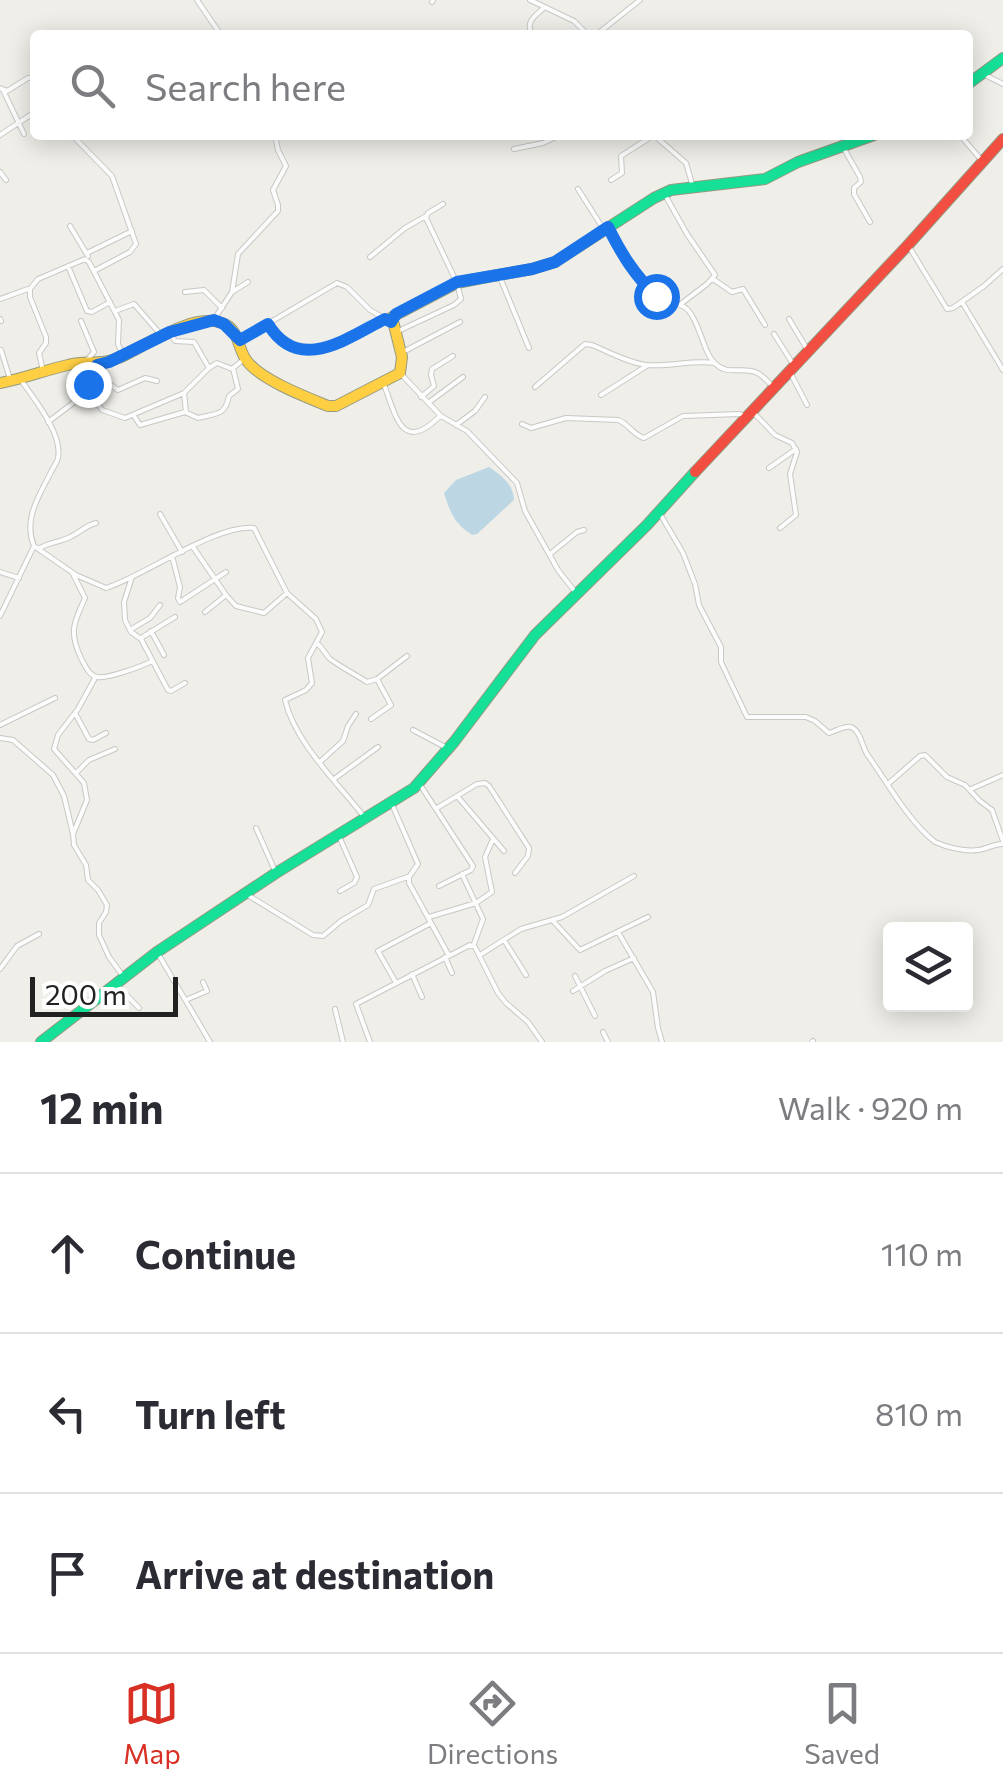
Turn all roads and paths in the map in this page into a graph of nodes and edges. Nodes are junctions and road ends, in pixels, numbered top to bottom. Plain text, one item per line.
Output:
1 (197, 0) edge
2 (530, 0) edge
3 (640, 0) edge
4 (545, 7) junction
5 (218, 30) edge
6 (529, 30) edge
7 (584, 30) edge
8 (602, 30) edge
9 (1003, 58) edge
10 (983, 74) junction
11 (30, 78) edge
12 (973, 81) edge
13 (1003, 84) edge
14 (1, 89) edge
15 (30, 115) edge
16 (18, 122) junction
17 (0, 134) edge
18 (24, 134) dead end
19 (77, 140) edge
20 (276, 140) edge
21 (550, 140) edge
22 (646, 140) edge
23 (660, 140) edge
24 (862, 140) edge
25 (964, 140) edge
26 (1002, 143) edge
27 (844, 148) junction
28 (514, 149) dead end
29 (982, 162) junction
30 (0, 172) edge
31 (6, 180) dead end
32 (611, 180) dead end
33 (693, 187) junction
34 (578, 189) dead end
35 (664, 193) junction
36 (443, 204) dead end
37 (426, 216) junction
38 (870, 222) dead end
39 (70, 226) dead end
40 (606, 228) junction
41 (132, 230) junction
42 (908, 245) junction
43 (88, 257) junction
44 (370, 257) dead end
45 (68, 266) junction
46 (1003, 269) edge
47 (94, 271) junction
48 (498, 275) junction
49 (713, 278) junction
50 (248, 282) dead end
51 (457, 282) junction
52 (30, 289) junction
53 (185, 292) dead end
54 (232, 292) junction
55 (0, 299) edge
56 (110, 302) junction
57 (962, 302) junction
58 (680, 304) junction
59 (222, 308) junction
60 (948, 309) junction
61 (114, 311) junction
62 (968, 311) junction
63 (789, 319) dead end
64 (214, 320) junction
65 (81, 321) dead end
66 (460, 322) dead end
67 (268, 324) junction
68 (390, 324) junction
69 (765, 325) dead end
70 (166, 334) junction
71 (774, 334) dead end
72 (240, 340) junction
73 (529, 348) dead end
74 (1, 350) edge
75 (808, 350) junction
76 (402, 352) junction
77 (123, 356) junction
78 (452, 356) dead end
79 (244, 359) junction
80 (714, 363) junction
81 (94, 364) junction
82 (648, 365) junction
83 (209, 368) junction
84 (234, 368) junction
85 (791, 368) junction
86 (1003, 370) edge
87 (43, 372) junction
88 (400, 373) junction
89 (463, 377) dead end
90 (158, 381) dead end
91 (11, 382) edge
92 (106, 382) junction
93 (383, 382) junction
94 (88, 387) junction
95 (536, 387) dead end
96 (773, 387) junction
97 (184, 393) junction
98 (601, 395) dead end
99 (421, 397) junction
100 (485, 397) dead end
101 (428, 403) junction
102 (807, 405) dead end
103 (186, 412) junction
104 (749, 414) junction
105 (134, 416) junction
106 (440, 416) junction
107 (48, 422) junction
108 (522, 424) dead end
109 (456, 426) junction
110 (796, 449) junction
111 (770, 468) dead end
112 (658, 512) junction
113 (160, 514) dead end
114 (96, 523) dead end
115 (780, 528) dead end
116 (584, 530) dead end
117 (193, 547) junction
118 (36, 548) junction
119 (182, 552) junction
120 (550, 554) junction
121 (172, 556) junction
122 (70, 570) junction
123 (0, 572) edge
124 (226, 572) dead end
125 (132, 577) junction
126 (18, 578) junction
127 (215, 579) junction
128 (287, 594) junction
129 (576, 594) junction
130 (226, 595) junction
131 (160, 605) dead end
132 (205, 612) dead end
133 (0, 616) edge
134 (176, 617) dead end
135 (130, 630) junction
136 (151, 631) junction
137 (141, 639) junction
138 (318, 644) junction
139 (164, 655) dead end
140 (407, 656) dead end
141 (152, 662) junction
142 (96, 678) junction
143 (376, 680) junction
144 (186, 684) dead end
145 (54, 698) dead end
146 (75, 713) junction
147 (356, 714) dead end
148 (371, 719) dead end
149 (0, 724) edge
150 (413, 730) dead end
151 (106, 733) dead end
152 (0, 738) edge
153 (378, 747) dead end
154 (449, 748) junction
155 (115, 750) dead end
156 (320, 762) junction
157 (76, 773) junction
158 (1003, 774) edge
159 (334, 779) junction
160 (488, 779) dead end
161 (419, 782) junction
162 (481, 783) junction
163 (888, 784) junction
164 (970, 790) junction
165 (456, 796) junction
166 (391, 802) junction
167 (437, 808) junction
168 (365, 818) junction
169 (256, 828) dead end
170 (73, 834) junction
171 (338, 834) junction
172 (493, 839) junction
173 (1003, 842) edge
174 (504, 851) dead end
175 (276, 872) junction
176 (515, 872) dead end
177 (462, 874) junction
178 (410, 876) junction
179 (634, 876) dead end
180 (439, 886) dead end
181 (340, 891) dead end
182 (245, 893) junction
183 (476, 903) junction
184 (648, 917) dead end
185 (429, 920) junction
186 (553, 921) junction
187 (618, 932) junction
188 (39, 934) dead end
189 (504, 940) junction
190 (473, 945) junction
191 (157, 952) junction
192 (447, 956) junction
193 (479, 956) junction
194 (634, 958) junction
195 (0, 969) edge
196 (452, 973) dead end
197 (412, 974) junction
198 (526, 976) dead end
199 (575, 976) dead end
200 (120, 980) junction
201 (203, 982) dead end
202 (396, 982) junction
203 (580, 987) junction
204 (573, 991) dead end
205 (422, 997) dead end
206 (186, 1000) junction
207 (139, 1008) dead end
208 (335, 1009) dead end
209 (595, 1016) dead end
210 (603, 1032) dead end
211 (41, 1042) edge
212 (210, 1042) edge
213 (343, 1042) edge
214 (370, 1042) edge
215 (542, 1042) edge
216 (608, 1042) edge
217 (662, 1042) edge

1 - 5 street
2 - 4 street
3 - 8 street
4 - 6 street
4 - 7 street
9 - 10 street
10 - 12 street
10 - 13 street
11 - 14 street
14 - 16 street
15 - 16 street
16 - 17 street
16 - 18 street
19 - 41 street
20 - 54 street
21 - 28 street
22 - 32 street
23 - 33 street
24 - 27 street
25 - 29 street
26 - 29 street
27 - 33 street
27 - 38 street
29 - 42 street
30 - 31 street
33 - 35 street
34 - 40 street
35 - 40 street
35 - 49 street
36 - 37 street
37 - 44 street
37 - 51 street
39 - 43 street
40 - 48 street
40 - 58 street
41 - 43 street
41 - 47 street
42 - 60 street
42 - 75 street
43 - 45 street
43 - 47 street
45 - 52 street
45 - 56 street
46 - 57 street
47 - 56 street
48 - 51 street
48 - 73 street
49 - 58 street
49 - 69 street
50 - 54 street
51 - 68 street
51 - 68 street
52 - 55 street
52 - 87 street
53 - 59 street
54 - 59 street
56 - 61 street
57 - 60 street
57 - 62 street
58 - 80 street
59 - 64 street
60 - 62 street
61 - 70 street
61 - 77 street
62 - 86 street
63 - 75 street
64 - 70 street
64 - 72 street
65 - 81 street
66 - 76 street
67 - 68 street
67 - 68 street
67 - 72 street
68 - 76 street
70 - 77 street
70 - 83 street
71 - 85 street
72 - 79 street
74 - 91 street
75 - 85 street
76 - 88 street
77 - 81 street
78 - 99 street
79 - 84 street
79 - 93 street
80 - 82 street
80 - 96 street
81 - 87 street
81 - 92 street
81 - 94 street
82 - 95 street
82 - 98 street
83 - 84 street
83 - 97 street
84 - 103 street
85 - 96 street
85 - 102 street
87 - 91 street
88 - 93 street
88 - 99 street
89 - 101 street
90 - 92 street
91 - 107 street
92 - 94 street
93 - 106 street
94 - 105 street
94 - 107 street
96 - 104 street
97 - 103 street
97 - 105 street
99 - 101 street
100 - 109 street
101 - 106 street
103 - 105 street
104 - 108 street
104 - 110 street
104 - 112 street
106 - 109 street
107 - 118 street
109 - 120 street
110 - 111 street
110 - 115 street
112 - 129 street
112 - 163 street
113 - 119 street
114 - 118 street
116 - 120 street
117 - 119 street
117 - 127 street
117 - 128 street
118 - 122 street
118 - 126 street
119 - 121 street
120 - 129 street
121 - 125 street
121 - 127 street
122 - 125 street
122 - 142 street
123 - 126 street
124 - 127 street
125 - 135 street
126 - 133 street
127 - 130 street
128 - 130 street
128 - 138 street
129 - 154 street
130 - 132 street
131 - 135 street
134 - 136 street
135 - 137 street
136 - 137 street
136 - 139 street
137 - 141 street
138 - 143 street
138 - 156 street
140 - 143 street
141 - 142 street
141 - 144 street
142 - 146 street
143 - 148 street
145 - 149 street
146 - 151 street
146 - 157 street
147 - 156 street
150 - 154 street
152 - 170 street
153 - 159 street
154 - 161 street
155 - 157 street
156 - 159 street
157 - 170 street
158 - 164 street
159 - 168 street
160 - 162 street
161 - 166 street
161 - 167 street
162 - 165 street
162 - 176 street
163 - 164 street
163 - 173 street
164 - 173 street
165 - 167 street
165 - 172 street
166 - 168 street
166 - 178 street
167 - 177 street
168 - 171 street
169 - 175 street
170 - 200 street
171 - 175 street
171 - 181 street
172 - 174 street
172 - 183 street
175 - 182 street
177 - 180 street
177 - 183 street
178 - 182 street
178 - 185 street
179 - 186 street
182 - 191 street
183 - 185 street
183 - 190 street
184 - 187 street
185 - 192 street
185 - 202 street
186 - 187 street
186 - 189 street
187 - 194 street
188 - 195 street
189 - 193 street
189 - 198 street
190 - 192 street
190 - 193 street
191 - 200 street
191 - 206 street
192 - 196 street
192 - 197 street
193 - 215 street
194 - 203 street
194 - 217 street
197 - 202 street
197 - 205 street
199 - 203 street
200 - 207 street
200 - 211 street
201 - 206 street
202 - 214 street
203 - 204 street
203 - 209 street
206 - 212 street
208 - 213 street
210 - 216 street

